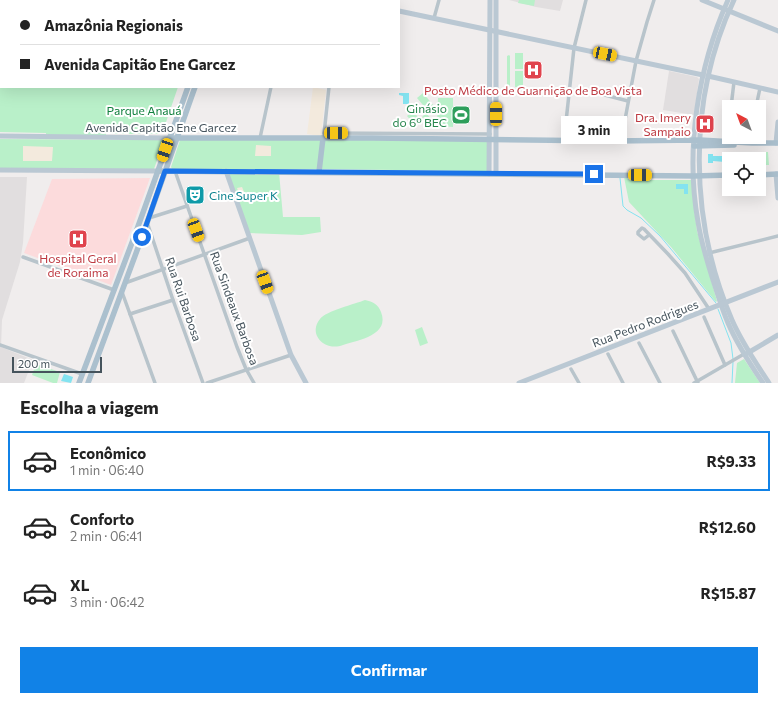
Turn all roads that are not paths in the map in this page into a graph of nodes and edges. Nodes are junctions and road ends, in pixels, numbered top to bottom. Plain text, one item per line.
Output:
1 (438, 0) edge
2 (490, 0) edge
3 (496, 0) edge
4 (586, 0) edge
5 (654, 0) edge
6 (702, 0) edge
7 (728, 0) edge
8 (734, 0) edge
9 (727, 10) junction
10 (400, 11) edge
11 (434, 18) junction
12 (490, 29) junction
13 (497, 30) junction
14 (778, 31) edge
15 (574, 48) junction
16 (636, 61) junction
17 (493, 76) junction
18 (705, 76) junction
19 (734, 82) junction
20 (188, 88) edge
21 (195, 88) edge
22 (271, 88) edge
23 (329, 88) edge
24 (760, 88) junction
25 (593, 92) dead end
26 (778, 92) edge
27 (732, 100) edge
28 (757, 100) edge
29 (628, 101) junction
30 (778, 122) edge
31 (0, 136) edge
32 (323, 136) junction
33 (169, 138) junction
34 (176, 138) junction
35 (260, 138) junction
36 (492, 138) junction
37 (564, 140) junction
38 (621, 141) junction
39 (722, 142) edge
40 (766, 142) edge
41 (697, 143) junction
42 (777, 143) edge
43 (735, 144) edge
44 (0, 170) edge
45 (158, 171) junction
46 (165, 171) junction
47 (175, 171) junction
48 (226, 171) junction
49 (319, 172) junction
50 (489, 174) junction
51 (496, 174) junction
52 (766, 174) edge
53 (777, 174) edge
54 (696, 175) junction
55 (722, 175) edge
56 (778, 198) edge
57 (187, 206) junction
58 (148, 220) junction
59 (136, 232) junction
60 (649, 235) dead end
61 (778, 236) edge
62 (142, 237) junction
63 (250, 238) junction
64 (130, 246) junction
65 (138, 249) junction
66 (707, 253) junction
67 (204, 254) junction
68 (23, 257) dead end
69 (162, 269) junction
70 (125, 282) junction
71 (778, 282) edge
72 (114, 290) junction
73 (122, 292) junction
74 (173, 300) junction
75 (722, 303) junction
76 (710, 308) junction
77 (130, 314) junction
78 (704, 317) dead end
79 (673, 331) dead end
80 (778, 335) edge
81 (97, 336) junction
82 (104, 340) junction
83 (639, 343) dead end
84 (0, 345) edge
85 (746, 353) junction
86 (608, 354) dead end
87 (291, 355) junction
88 (727, 364) junction
89 (246, 369) junction
90 (571, 369) dead end
91 (82, 374) junction
92 (697, 382) edge
93 (79, 383) edge
94 (88, 383) edge
95 (155, 383) edge
96 (203, 383) edge
97 (207, 383) edge
98 (254, 383) edge
99 (306, 383) edge
100 (519, 383) edge
101 (579, 383) edge
102 (623, 383) edge
103 (660, 383) edge
104 (763, 383) edge
105 (769, 383) edge

1 - 11 street
2 - 12 street
3 - 13 street
4 - 15 street
5 - 16 street
6 - 9 street
7 - 9 street
8 - 9 street
9 - 14 street
9 - 18 street
10 - 11 street
11 - 12 street
12 - 13 street
12 - 17 street
13 - 15 street
13 - 17 street
15 - 16 street
15 - 37 street
16 - 18 street
16 - 29 street
17 - 36 street
18 - 19 street
18 - 41 street
19 - 24 street
19 - 27 street
20 - 33 main road
21 - 34 main road
22 - 35 street
23 - 32 street
24 - 26 street
24 - 28 street
25 - 29 street
29 - 38 street
30 - 42 street
31 - 33 street, Avenida Capitão Ene Garcez
32 - 35 main road, Avenida Capitão Ene Garcez
32 - 36 main road, Avenida Capitão Ene Garcez
32 - 49 main road
33 - 34 main road, Avenida Capitão Ene Garcez
33 - 45 main road
34 - 35 main road, Avenida Capitão Ene Garcez
34 - 46 main road
36 - 37 main road, Avenida Capitão Ene Garcez
36 - 50 street
36 - 51 street
37 - 38 main road, Avenida Capitão Ene Garcez
38 - 41 main road, Avenida Capitão Ene Garcez
39 - 41 main road, Avenida Capitão Ene Garcez
40 - 42 main road, Avenida Capitão Ene Garcez
41 - 43 main road
41 - 54 street
44 - 45 street
45 - 46 main road
45 - 59 main road
46 - 47 main road
46 - 58 main road
47 - 48 main road
47 - 57 street, Rua Sindeaux Barbosa
48 - 49 main road
48 - 63 street
49 - 50 main road
50 - 51 main road
51 - 54 main road
52 - 53 main road
53 - 56 street
54 - 55 main road
54 - 66 street
57 - 58 street
57 - 67 street, Rua Sindeaux Barbosa
58 - 62 main road
58 - 69 street, Rua Rui Barbosa
59 - 62 main road
59 - 64 main road
60 - 76 street
61 - 66 street
62 - 65 main road
63 - 67 street
63 - 87 street
64 - 65 main road
64 - 72 main road
65 - 70 main road
66 - 75 street
67 - 69 street
67 - 89 street, Rua Sindeaux Barbosa
68 - 72 street
69 - 70 street
69 - 74 street, Rua Rui Barbosa
70 - 73 main road
71 - 75 street, Rua Pedro Rodrigues
72 - 81 main road
73 - 77 street
73 - 82 main road
74 - 77 street
74 - 96 street, Rua Rui Barbosa
75 - 76 street, Rua Pedro Rodrigues
75 - 85 street
76 - 100 street, Rua Pedro Rodrigues
77 - 95 street
78 - 88 street
79 - 92 street
80 - 85 street
81 - 82 main road
81 - 91 main road
82 - 94 main road
83 - 103 street
84 - 91 street
85 - 88 street
85 - 104 street
85 - 105 street
86 - 102 street
87 - 89 street
87 - 99 street
88 - 92 street
89 - 97 street
89 - 98 street, Rua Sindeaux Barbosa
90 - 101 street
91 - 93 main road

